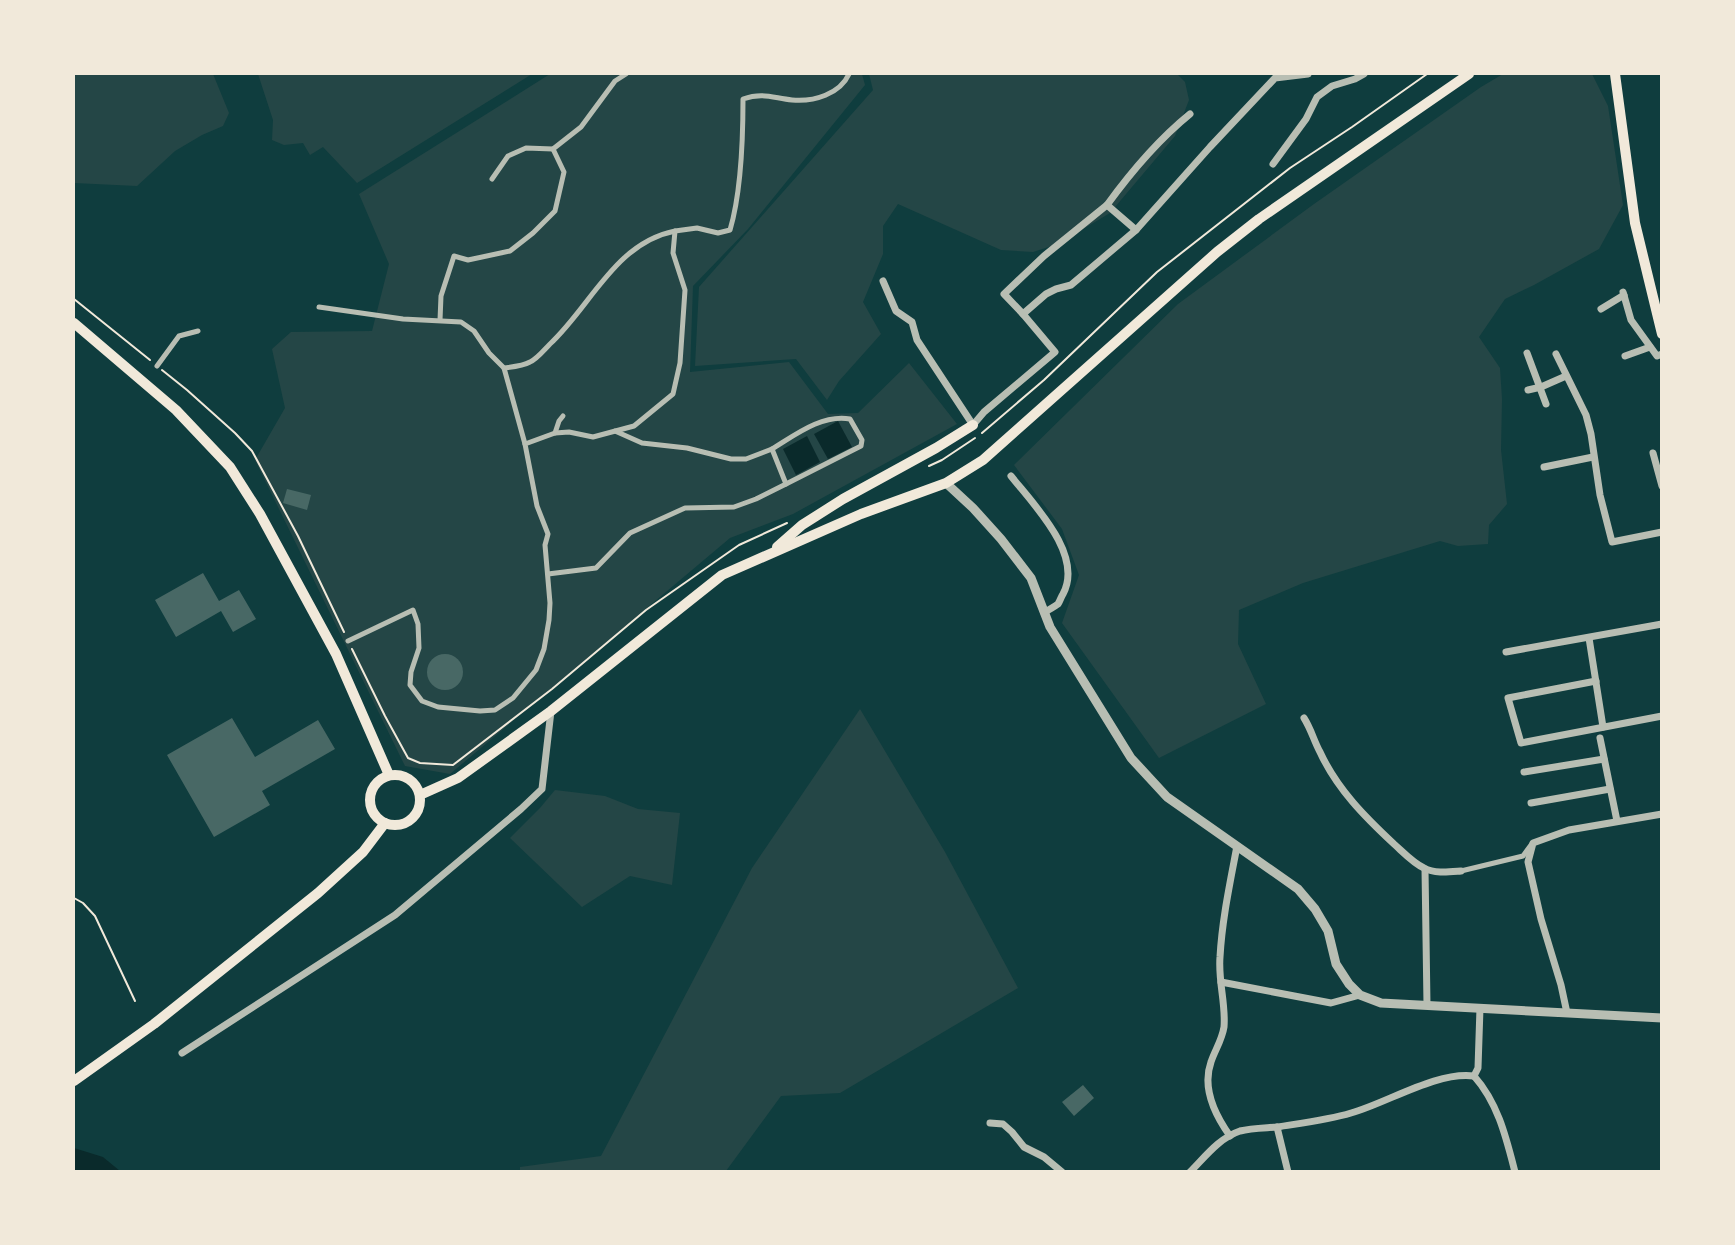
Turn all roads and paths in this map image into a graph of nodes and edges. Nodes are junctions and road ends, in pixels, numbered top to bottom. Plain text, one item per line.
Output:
1 (626, 74) edge
2 (849, 74) edge
3 (1308, 74) edge
4 (1364, 74) edge
5 (1469, 74) edge
6 (1615, 74) edge
7 (1273, 76) edge
8 (1190, 114) dead end
9 (553, 149) junction
10 (1273, 163) dead end
11 (492, 179) dead end
12 (1107, 205) junction
13 (1136, 230) junction
14 (675, 231) junction
15 (883, 281) dead end
16 (319, 307) dead end
17 (1601, 309) dead end
18 (1023, 314) junction
19 (440, 320) junction
20 (74, 323) edge
21 (198, 331) dead end
22 (1661, 334) edge
23 (1650, 347) junction
24 (1527, 353) dead end
25 (1556, 354) dead end
26 (1661, 354) edge
27 (1625, 356) dead end
28 (157, 366) dead end
29 (503, 369) junction
30 (1566, 376) junction
31 (1541, 387) junction
32 (1528, 390) dead end
33 (1546, 404) dead end
34 (563, 416) dead end
35 (973, 425) junction
36 (615, 431) junction
37 (555, 433) junction
38 (525, 444) junction
39 (772, 449) junction
40 (1653, 453) dead end
41 (1593, 457) junction
42 (1544, 467) dead end
43 (1011, 476) dead end
44 (946, 483) junction
45 (786, 484) junction
46 (1661, 486) edge
47 (1661, 532) edge
48 (769, 554) junction
49 (548, 574) junction
50 (1044, 613) junction
51 (1661, 624) edge
52 (1589, 638) junction
53 (348, 641) dead end
54 (1506, 652) dead end
55 (1596, 681) junction
56 (551, 711) junction
57 (1661, 716) edge
58 (1304, 718) dead end
59 (1603, 727) junction
60 (1600, 738) dead end
61 (1604, 759) junction
62 (1524, 772) dead end
63 (389, 775) junction
64 (1610, 789) junction
65 (420, 795) junction
66 (1531, 803) dead end
67 (1661, 814) edge
68 (1617, 821) junction
69 (385, 823) junction
70 (1533, 843) junction
71 (1237, 846) junction
72 (1425, 869) junction
73 (1461, 871) joint
74 (74, 898) edge
75 (1221, 982) junction
76 (1360, 995) junction
77 (135, 1001) dead end
78 (1427, 1005) junction
79 (1480, 1009) junction
80 (1567, 1013) junction
81 (1661, 1018) edge
82 (182, 1053) dead end
83 (1474, 1076) junction
84 (74, 1081) edge
85 (990, 1123) dead end
86 (1277, 1127) junction
87 (1230, 1136) junction
88 (1062, 1171) edge
89 (1190, 1171) edge
90 (1288, 1171) edge
91 (1515, 1171) edge

1 - 9 street
2 - 14 street
3 - 7 street
4 - 10 street
5 - 44 main road
6 - 22 main road
7 - 13 street
8 - 12 street
9 - 11 street
9 - 19 street
12 - 13 street
12 - 18 street
13 - 18 street
14 - 29 street
14 - 36 street
15 - 35 street
16 - 19 street
17 - 23 street
18 - 35 street
19 - 29 street
20 - 63 main road
21 - 28 street
23 - 26 street
23 - 27 street
24 - 31 street
25 - 30 street
29 - 38 street
30 - 31 street
30 - 41 street
31 - 32 street
31 - 33 street
34 - 37 street
35 - 48 main road
36 - 37 street
36 - 39 street
37 - 38 street
38 - 49 street
39 - 45 street
39 - 45 street
40 - 46 street
41 - 42 street
41 - 47 street
43 - 50 street
44 - 48 main road
44 - 50 street
45 - 49 street
48 - 56 main road
49 - 53 street
50 - 71 street
51 - 52 street
52 - 54 street
52 - 55 street
55 - 59 street
55 - 59 street
56 - 65 main road
56 - 82 street
57 - 59 street
58 - 72 street
60 - 61 street
61 - 62 street
61 - 64 street
63 - 65 main road
63 - 69 main road
64 - 66 street
64 - 68 street
65 - 69 main road
67 - 68 street
68 - 70 street
69 - 84 main road
70 - 73 street
70 - 80 street
71 - 75 street
71 - 76 street
72 - 73 street
72 - 78 street
74 - 77 path
75 - 76 street
75 - 87 street
76 - 78 street
78 - 79 street
79 - 80 street
79 - 83 street
80 - 81 street
83 - 86 street
83 - 91 street
85 - 88 street
86 - 87 street
86 - 90 street
87 - 89 street

